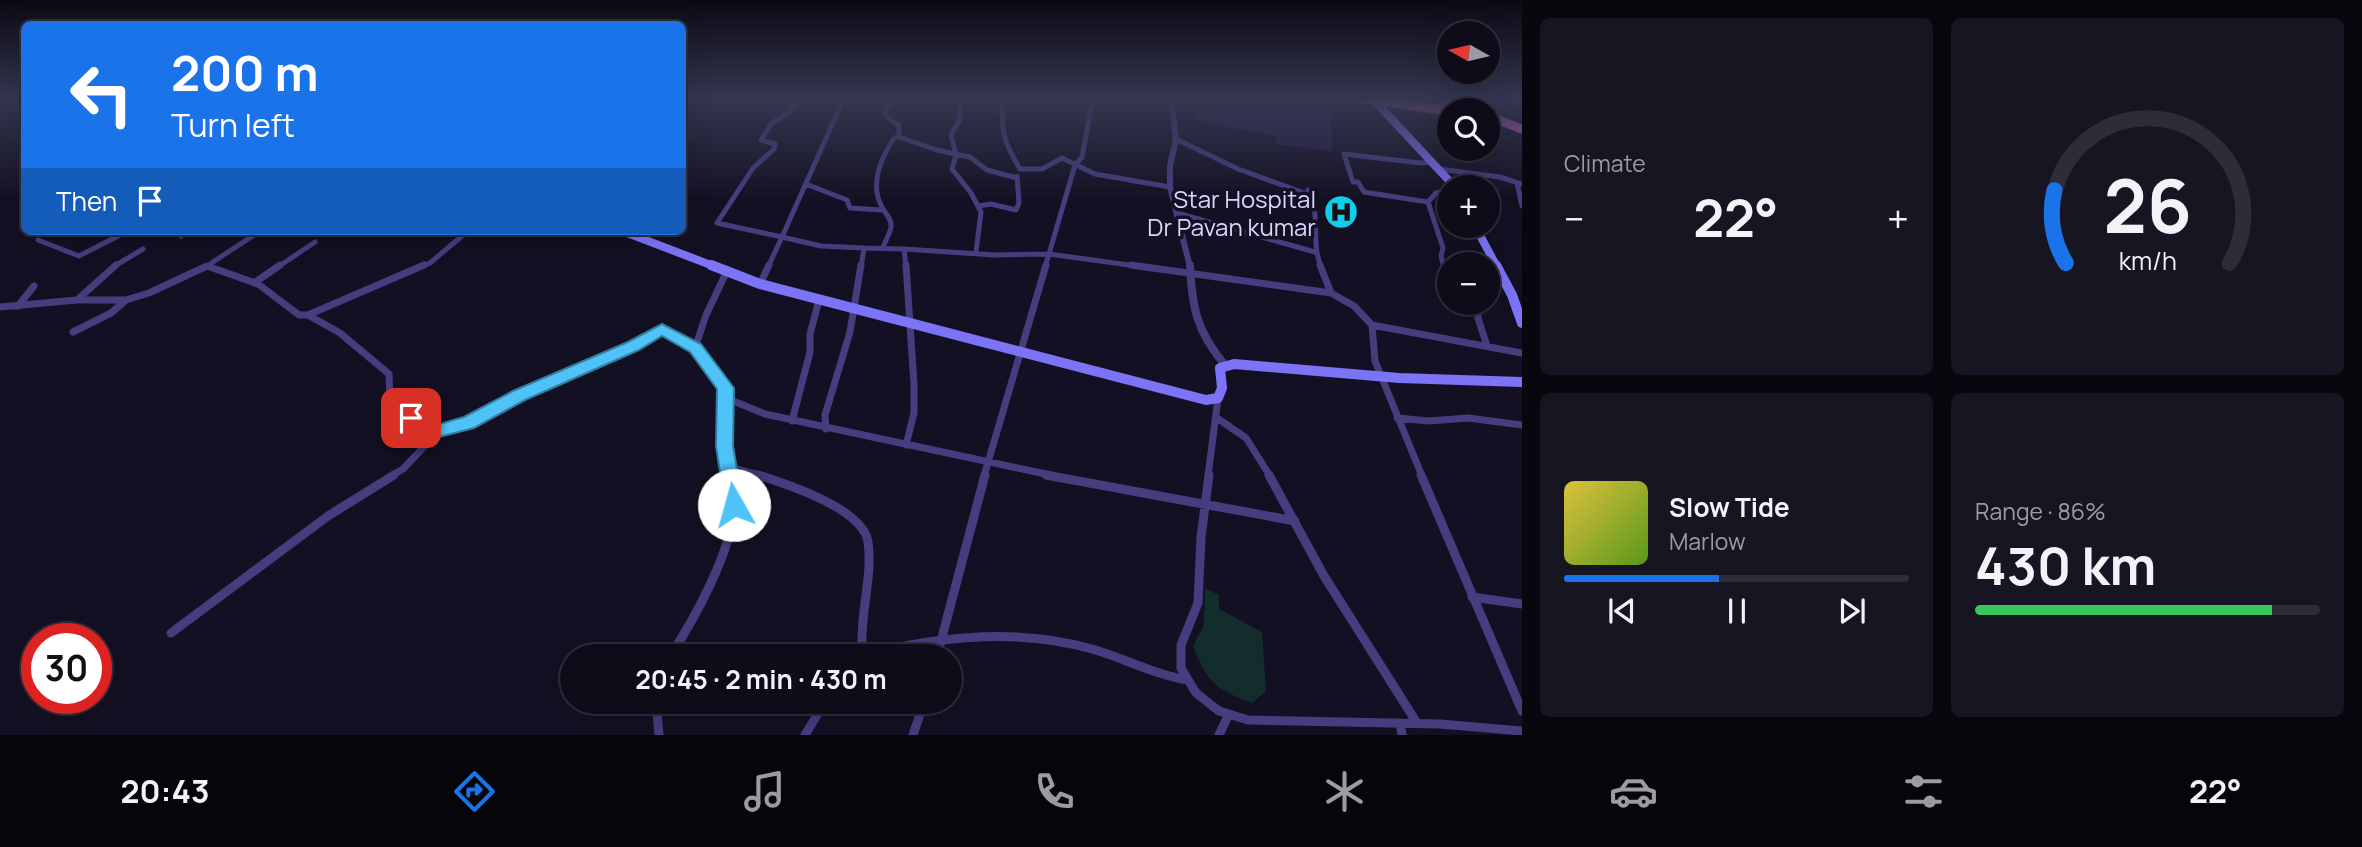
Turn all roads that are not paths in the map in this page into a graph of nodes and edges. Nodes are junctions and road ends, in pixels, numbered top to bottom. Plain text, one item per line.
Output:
1 (765, 132) edge
2 (829, 132) edge
3 (900, 132) edge
4 (953, 132) edge
5 (1002, 132) edge
6 (1088, 132) edge
7 (1175, 132) edge
8 (1407, 132) edge
9 (900, 137) junction
10 (1176, 139) junction
11 (956, 155) junction
12 (1434, 162) junction
13 (1075, 165) junction
14 (1020, 169) junction
15 (1440, 169) junction
16 (1445, 175) edge
17 (1017, 178) junction
18 (1520, 183) edge
19 (806, 184) junction
20 (1170, 187) junction
21 (1437, 193) edge
22 (1428, 202) junction
23 (978, 205) junction
24 (1522, 206) edge
25 (881, 210) junction
26 (1177, 213) junction
27 (120, 235) edge
28 (254, 235) edge
29 (463, 235) edge
30 (632, 235) edge
31 (782, 237) junction
32 (1481, 238) edge
33 (38, 240) dead end
34 (316, 242) dead end
35 (863, 248) junction
36 (883, 248) junction
37 (904, 248) junction
38 (143, 250) dead end
39 (976, 252) junction
40 (1315, 252) junction
41 (1442, 252) edge
42 (1049, 254) junction
43 (207, 266) junction
44 (726, 273) junction
45 (1193, 273) junction
46 (254, 283) junction
47 (760, 284) junction
48 (34, 286) dead end
49 (1331, 293) junction
50 (77, 300) junction
51 (126, 300) junction
52 (819, 300) junction
53 (18, 306) junction
54 (0, 307) edge
55 (855, 309) junction
56 (307, 315) junction
57 (1478, 315) edge
58 (911, 322) junction
59 (1522, 323) edge
60 (1371, 325) junction
61 (73, 332) dead end
62 (1487, 346) junction
63 (695, 348) junction
64 (1020, 352) junction
65 (1522, 353) edge
66 (1224, 365) junction
67 (1381, 376) junction
68 (1522, 382) edge
69 (726, 398) junction
70 (1217, 398) junction
71 (1217, 418) junction
72 (1397, 418) junction
73 (792, 421) junction
74 (1522, 425) edge
75 (827, 429) junction
76 (439, 431) junction
77 (906, 445) junction
78 (988, 463) junction
79 (729, 467) junction
80 (1204, 505) junction
81 (1295, 522) junction
82 (1472, 597) junction
83 (1522, 604) edge
84 (171, 634) dead end
85 (940, 642) junction
86 (678, 644) edge
87 (860, 644) edge
88 (908, 644) edge
89 (1188, 680) junction
90 (1522, 711) edge
91 (657, 714) edge
92 (818, 714) edge
93 (920, 714) edge
94 (1229, 714) junction
95 (1400, 723) junction
96 (1417, 723) junction
97 (1522, 731) edge
98 (659, 735) edge
99 (805, 735) edge
100 (913, 735) edge
101 (1219, 735) edge
102 (1402, 735) edge

1 - 31 street
2 - 19 street
3 - 9 street
4 - 11 street
5 - 14 street
6 - 13 street
7 - 10 street
8 - 12 main road
9 - 11 street
9 - 25 street
10 - 20 street
10 - 40 street
11 - 17 street
11 - 23 street
12 - 15 main road
12 - 22 street
13 - 14 street
13 - 20 street
13 - 42 street
14 - 17 street
15 - 16 main road
15 - 18 street
17 - 23 street
18 - 24 street
19 - 25 street
19 - 31 street
20 - 26 street
21 - 22 street
22 - 41 street
23 - 39 street
25 - 36 street
26 - 40 street
26 - 45 street
27 - 33 street
28 - 43 street
29 - 56 street
30 - 44 main road
31 - 35 street
31 - 47 street
32 - 59 main road
34 - 46 street
35 - 36 street
35 - 55 street
36 - 37 street
37 - 39 street
37 - 58 street
38 - 50 street
39 - 42 street
40 - 49 street
42 - 45 street
42 - 64 street
43 - 46 street
43 - 51 street
44 - 47 main road
44 - 63 street
45 - 49 street
45 - 66 street
46 - 56 street
47 - 52 main road
48 - 53 street
49 - 60 street
50 - 51 street
50 - 53 street
51 - 61 street
52 - 55 main road
52 - 73 street
53 - 54 street
55 - 58 main road
55 - 75 street
56 - 76 street
57 - 62 street
58 - 64 main road
58 - 77 street
60 - 62 street
60 - 67 street
62 - 65 street
63 - 69 street
63 - 76 street
64 - 70 main road
64 - 78 street
66 - 67 main road
66 - 70 main road
67 - 68 main road
67 - 72 street
69 - 73 street
69 - 79 street
70 - 71 street
71 - 80 street
71 - 81 street
72 - 74 street
72 - 82 street
73 - 75 street
75 - 77 street
76 - 84 street
77 - 78 street
78 - 80 street
78 - 85 street
79 - 86 street
79 - 87 street
80 - 81 street
80 - 89 street
81 - 96 street
82 - 83 street
82 - 90 street
85 - 88 street
85 - 89 street
89 - 94 street
91 - 98 street
92 - 99 street
93 - 100 street
94 - 95 street
94 - 101 street
95 - 96 street
95 - 102 street
96 - 97 street

